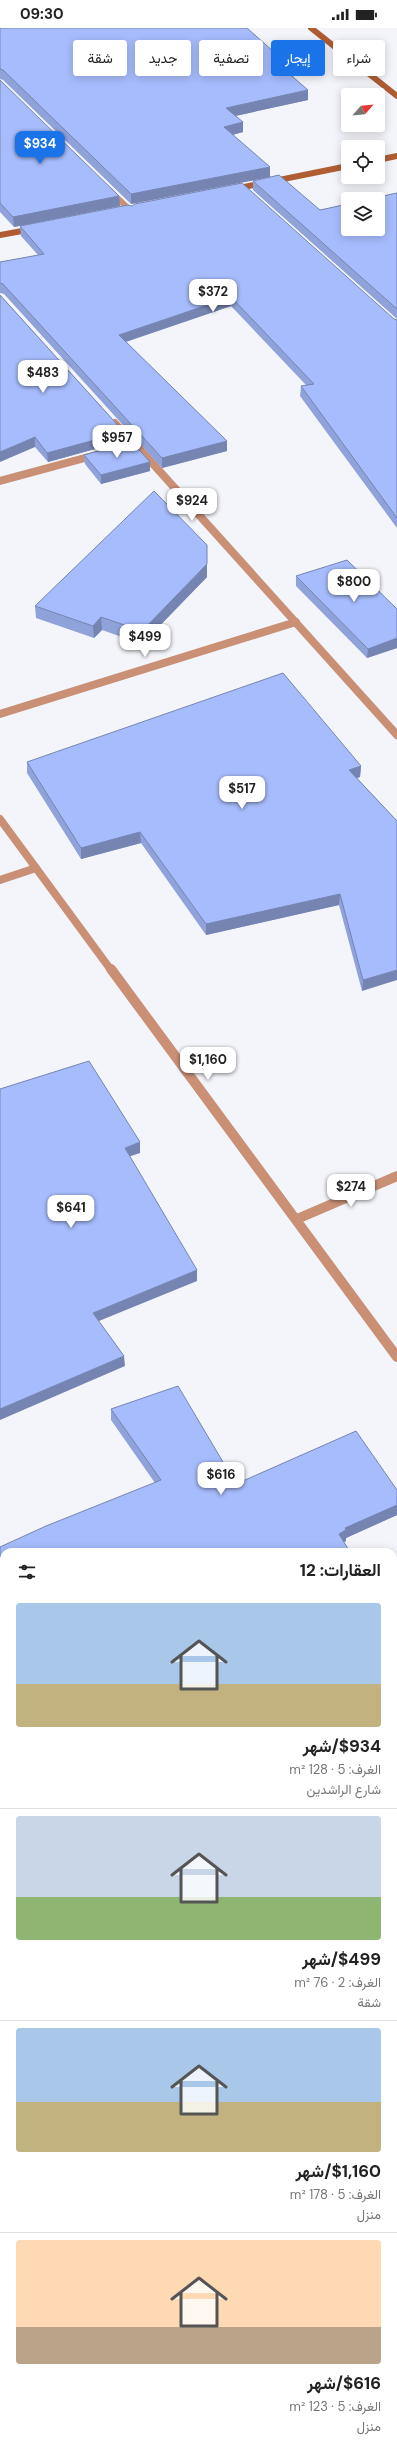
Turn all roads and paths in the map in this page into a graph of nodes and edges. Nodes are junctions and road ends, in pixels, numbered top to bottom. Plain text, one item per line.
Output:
1 (311, 28) edge
2 (397, 96) edge
3 (397, 156) edge
4 (385, 159) edge
5 (341, 167) edge
6 (102, 183) edge
7 (243, 187) junction
8 (228, 190) edge
9 (249, 193) edge
10 (138, 209) edge
11 (131, 211) junction
12 (123, 212) edge
13 (38, 228) edge
14 (0, 235) edge
15 (108, 414) edge
16 (105, 452) edge
17 (0, 481) edge
18 (296, 622) junction
19 (0, 714) edge
20 (397, 735) edge
21 (0, 819) edge
22 (36, 868) junction
23 (0, 880) edge
24 (397, 1176) edge
25 (297, 1219) junction
26 (397, 1357) edge

1 - 2 street
3 - 4 street
5 - 7 street
6 - 11 street
7 - 8 street
7 - 9 street
10 - 11 street
11 - 12 street
13 - 14 street
15 - 18 street
16 - 17 street
18 - 19 street
18 - 20 street
21 - 22 street
22 - 23 street
22 - 25 street
24 - 25 street
25 - 26 street

